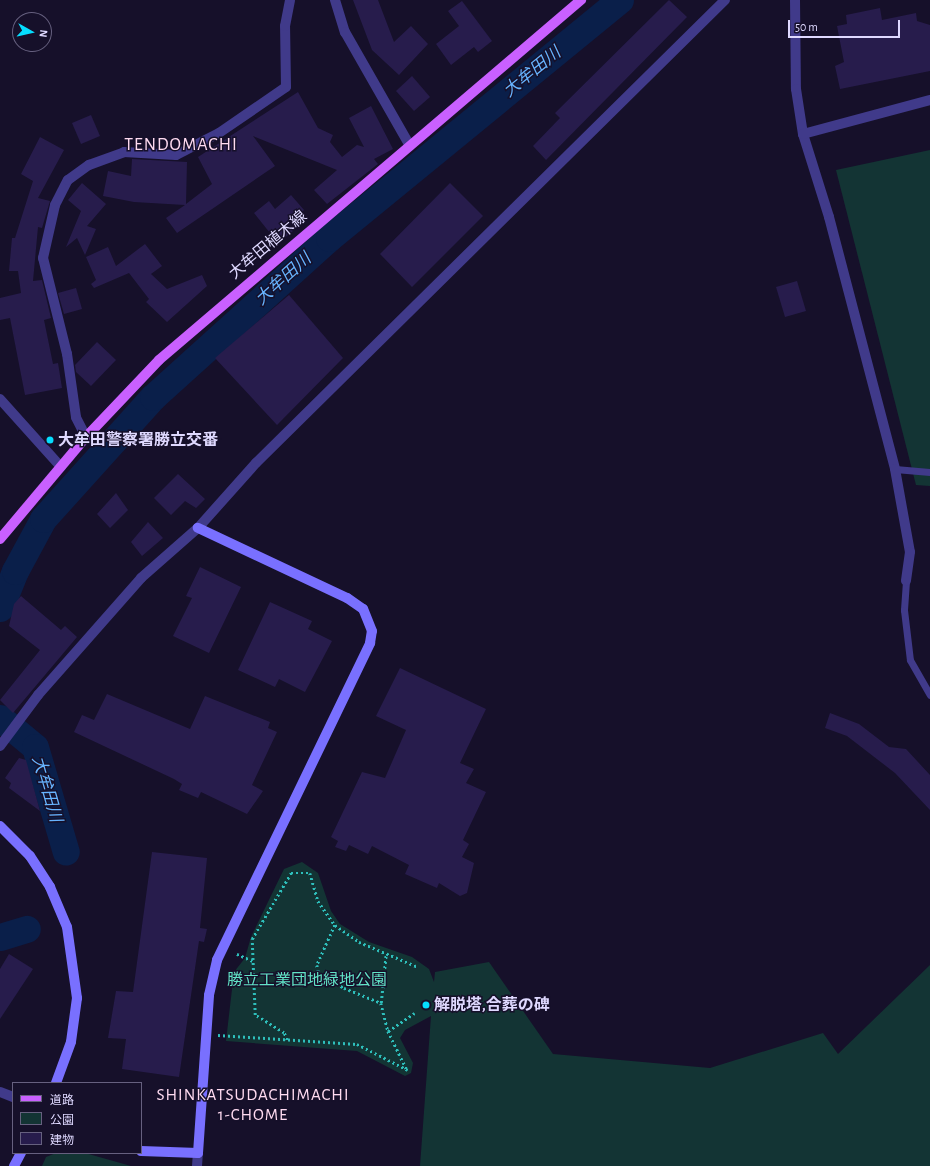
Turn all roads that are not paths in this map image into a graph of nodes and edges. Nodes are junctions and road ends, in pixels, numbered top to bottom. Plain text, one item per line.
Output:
1 (290, 0) edge
2 (335, 0) edge
3 (582, 0) edge
4 (725, 0) edge
5 (794, 0) edge
6 (930, 100) edge
7 (803, 134) junction
8 (410, 146) junction
9 (0, 399) edge
10 (86, 437) junction
11 (61, 467) junction
12 (895, 469) junction
13 (930, 472) edge
14 (198, 528) junction
15 (0, 540) edge
16 (906, 581) joint
17 (930, 695) edge
18 (0, 746) edge
19 (0, 826) edge
20 (56, 1082) edge
21 (0, 1092) edge
22 (12, 1097) edge
23 (142, 1150) edge
24 (198, 1153) junction
25 (20, 1154) edge
26 (14, 1166) edge
27 (197, 1166) edge

1 - 10 street
2 - 8 street
3 - 8 main road, 大牟田植木線
4 - 14 street
5 - 7 street
6 - 7 street
7 - 12 street
8 - 10 main road, 大牟田植木線
9 - 11 street
10 - 11 main road, 大牟田植木線
11 - 15 main road, 大牟田植木線
12 - 13 lane
12 - 16 street
14 - 18 street
14 - 24 street
16 - 17 lane
19 - 20 street
21 - 22 street
23 - 24 street
24 - 27 street
25 - 26 street

